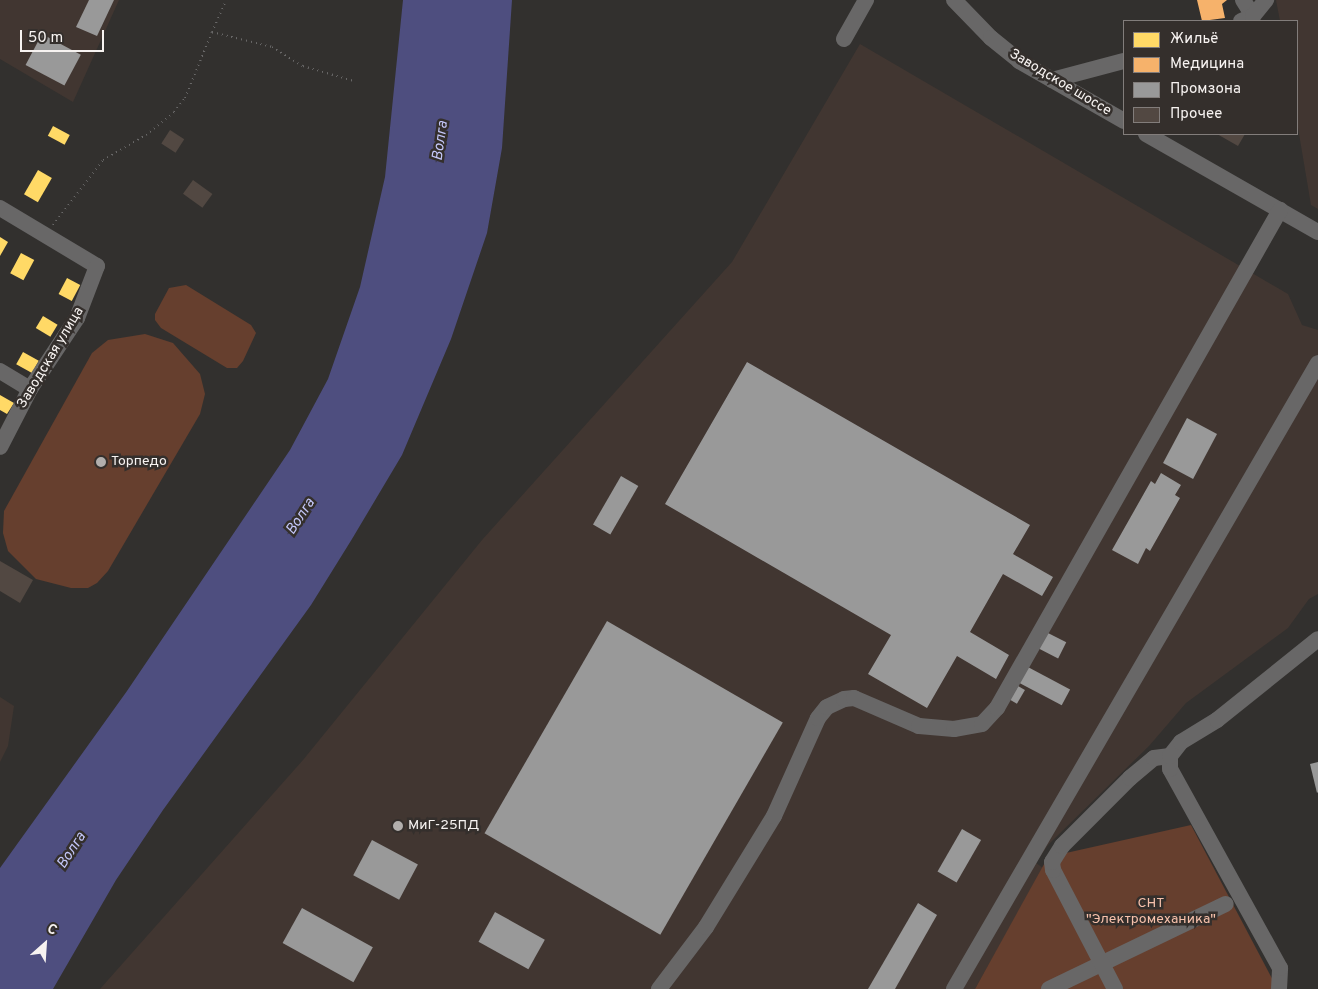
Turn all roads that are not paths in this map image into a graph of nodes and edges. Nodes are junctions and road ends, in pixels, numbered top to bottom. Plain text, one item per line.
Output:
1 (866, 0) edge
2 (954, 0) edge
3 (1243, 0) edge
4 (1266, 0) edge
5 (1247, 19) edge
6 (844, 39) dead end
7 (1123, 60) edge
8 (1052, 80) junction
9 (1123, 120) edge
10 (1148, 135) edge
11 (0, 208) edge
12 (1280, 210) junction
13 (1318, 232) edge
14 (1318, 363) edge
15 (0, 371) edge
16 (30, 389) junction
17 (0, 447) edge
18 (1318, 639) edge
19 (1170, 756) junction
20 (1226, 904) dead end
21 (1101, 963) junction
22 (660, 989) edge
23 (954, 989) edge
24 (1049, 989) edge
25 (1115, 989) edge
26 (1279, 989) edge

1 - 6 street
2 - 8 street, Заводское шоссе
3 - 5 street
4 - 5 street
7 - 8 street
8 - 9 street, Заводское шоссе
10 - 12 street
11 - 16 street, Заводская улица
12 - 13 street
12 - 22 street
14 - 23 street
15 - 16 street
16 - 17 street, Заводская улица
18 - 19 street
19 - 21 street
19 - 26 street
20 - 21 street
21 - 24 street
21 - 25 street

